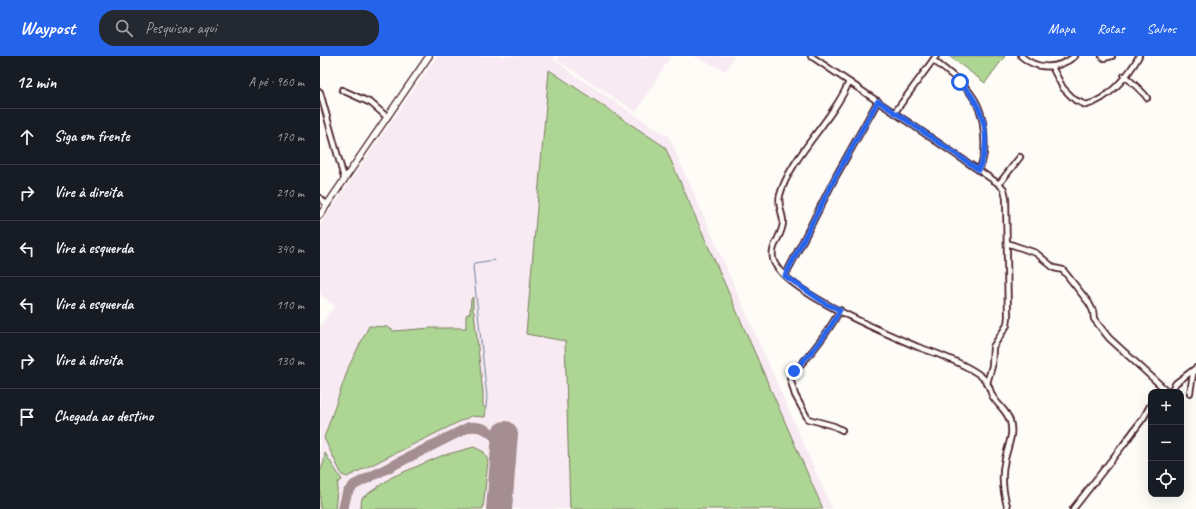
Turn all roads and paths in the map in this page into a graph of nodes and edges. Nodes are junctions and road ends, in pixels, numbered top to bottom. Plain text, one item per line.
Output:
1 (811, 56) edge
2 (1020, 56) edge
3 (1074, 56) edge
4 (1102, 56) edge
5 (1112, 56) edge
6 (1139, 56) edge
7 (427, 57) edge
8 (935, 58) edge
9 (1052, 67) junction
10 (1124, 76) junction
11 (849, 82) junction
12 (342, 90) dead end
13 (320, 92) edge
14 (1147, 98) dead end
15 (878, 101) junction
16 (895, 112) junction
17 (387, 117) junction
18 (1020, 157) dead end
19 (979, 170) junction
20 (344, 178) junction
21 (999, 184) junction
22 (320, 198) edge
23 (327, 205) junction
24 (320, 215) edge
25 (1007, 243) junction
26 (785, 276) junction
27 (840, 310) junction
28 (1196, 369) edge
29 (987, 383) junction
30 (1166, 389) edge
31 (1171, 389) edge
32 (1190, 394) dead end
33 (1148, 410) edge
34 (842, 430) dead end
35 (1008, 509) edge
36 (1073, 509) edge

1 - 11 street
2 - 9 street
3 - 9 street
4 - 5 street
6 - 10 street
7 - 17 main road
8 - 16 street
8 - 19 street
9 - 10 street
10 - 14 street
11 - 15 street
11 - 26 street
12 - 17 street
13 - 20 street
15 - 16 street
15 - 26 street
16 - 19 street
17 - 20 main road
18 - 21 street
19 - 21 street
20 - 23 main road
21 - 25 street
22 - 23 street
23 - 24 main road
25 - 29 street
25 - 30 street
26 - 27 street
27 - 29 street
27 - 34 street
28 - 31 street
28 - 32 street
29 - 35 street
33 - 36 street

